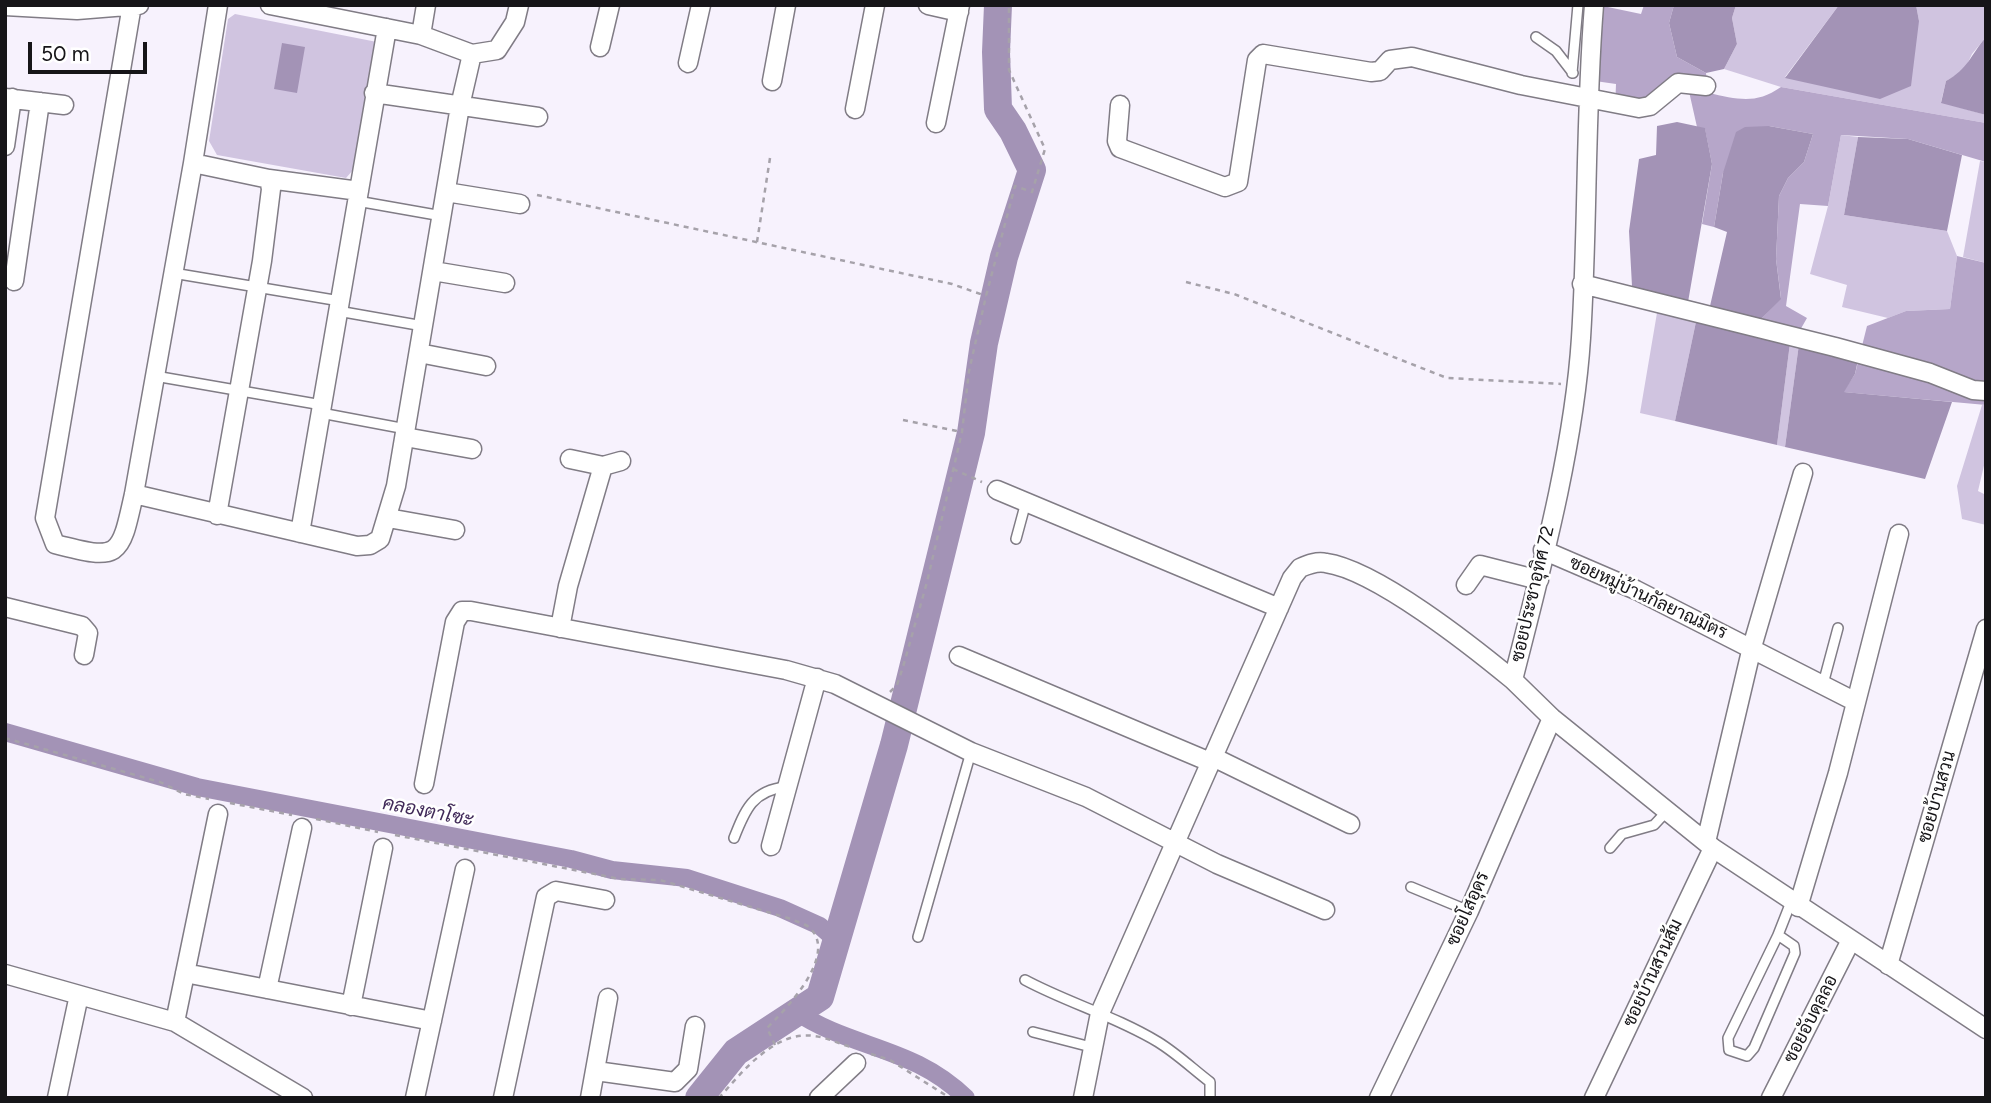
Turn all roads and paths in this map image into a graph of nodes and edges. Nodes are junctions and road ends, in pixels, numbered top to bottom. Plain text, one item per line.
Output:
1 (218, 5) edge
2 (270, 5) edge
3 (426, 5) edge
4 (519, 5) edge
5 (610, 5) edge
6 (701, 5) edge
7 (786, 5) edge
8 (875, 5) edge
9 (928, 5) edge
10 (1009, 5) edge
11 (1578, 5) edge
12 (1594, 5) edge
13 (5, 6) edge
14 (134, 6) edge
15 (960, 8) edge
16 (340, 11) edge
17 (387, 28) junction
18 (421, 35) junction
19 (1536, 37) dead end
20 (600, 47) dead end
21 (472, 54) junction
22 (688, 63) dead end
23 (1580, 75) junction
24 (772, 81) dead end
25 (1706, 86) dead end
26 (374, 93) junction
27 (1587, 97) junction
28 (8, 98) edge
29 (40, 102) junction
30 (64, 105) dead end
31 (1120, 105) dead end
32 (460, 106) junction
33 (855, 109) dead end
34 (538, 117) dead end
35 (936, 123) dead end
36 (5, 146) edge
37 (770, 158) dead end
38 (193, 163) junction
39 (270, 179) junction
40 (446, 192) junction
41 (537, 195) dead end
42 (358, 196) junction
43 (520, 204) dead end
44 (442, 216) junction
45 (757, 242) junction
46 (433, 271) junction
47 (173, 272) junction
48 (14, 281) dead end
49 (1186, 282) dead end
50 (505, 283) dead end
51 (1582, 284) junction
52 (258, 287) junction
53 (986, 296) junction
54 (339, 306) junction
55 (423, 326) junction
56 (419, 353) junction
57 (486, 366) dead end
58 (155, 376) junction
59 (1575, 384) junction
60 (239, 391) junction
61 (1986, 391) edge
62 (321, 409) junction
63 (903, 420) dead end
64 (962, 432) junction
65 (405, 433) junction
66 (472, 449) dead end
67 (570, 459) dead end
68 (621, 461) dead end
69 (603, 466) junction
70 (953, 469) junction
71 (1803, 472) dead end
72 (997, 490) joint
73 (134, 494) junction
74 (1026, 502) junction
75 (217, 515) junction
76 (388, 518) junction
77 (455, 530) dead end
78 (300, 533) junction
79 (1899, 534) dead end
80 (1016, 539) dead end
81 (1544, 550) junction
82 (1539, 580) junction
83 (1466, 585) dead end
84 (5, 607) edge
85 (1279, 608) junction
86 (560, 628) junction
87 (1838, 628) dead end
88 (1986, 629) edge
89 (1752, 647) junction
90 (84, 655) dead end
91 (959, 656) dead end
92 (817, 678) junction
93 (1513, 680) junction
94 (1823, 684) junction
95 (896, 687) dead end
96 (1856, 702) junction
97 (1552, 718) junction
98 (971, 752) junction
99 (1211, 760) junction
100 (424, 784) dead end
101 (786, 788) junction
102 (1667, 811) junction
103 (218, 814) dead end
104 (1350, 824) dead end
105 (302, 828) dead end
106 (734, 838) dead end
107 (1175, 841) junction
108 (1709, 845) junction
109 (771, 846) dead end
110 (383, 848) dead end
111 (1610, 848) dead end
112 (465, 869) dead end
113 (1411, 887) dead end
114 (605, 900) dead end
115 (1794, 904) junction
116 (1325, 910) dead end
117 (1469, 911) junction
118 (1778, 935) junction
119 (918, 937) dead end
120 (1851, 940) junction
121 (1888, 965) junction
122 (185, 973) junction
123 (5, 974) edge
124 (1025, 980) dead end
125 (267, 989) junction
126 (79, 995) junction
127 (608, 998) dead end
128 (351, 1006) junction
129 (1100, 1013) junction
130 (432, 1021) junction
131 (175, 1022) junction
132 (695, 1027) dead end
133 (1985, 1027) edge
134 (767, 1030) dead end
135 (1033, 1032) dead end
136 (774, 1044) junction
137 (1091, 1047) junction
138 (857, 1054) junction
139 (596, 1071) junction
140 (57, 1098) edge
141 (303, 1098) edge
142 (415, 1098) edge
143 (503, 1098) edge
144 (590, 1098) edge
145 (719, 1098) edge
146 (819, 1098) edge
147 (950, 1098) edge
148 (1083, 1098) edge
149 (1210, 1098) edge
150 (1379, 1098) edge
151 (1594, 1098) edge
152 (1771, 1098) edge

1 - 38 street
2 - 16 street
3 - 18 street
4 - 21 street
5 - 20 street
6 - 22 street
7 - 24 street
8 - 33 street
9 - 15 street
10 - 53 path
11 - 23 lane
12 - 23 street, ซอยประชาอุทิศ 72
13 - 14 street
14 - 73 street
15 - 35 street
16 - 17 street
17 - 18 street
17 - 26 street
18 - 21 street
19 - 23 lane
21 - 32 street
23 - 27 street, ซอยประชาอุทิศ 72
25 - 27 street
26 - 32 street
26 - 42 street
27 - 31 street
27 - 51 street, ซอยประชาอุทิศ 72
28 - 29 street
28 - 36 street
29 - 30 street
29 - 48 street
32 - 34 street
32 - 40 street
37 - 45 path
38 - 39 street
38 - 47 street
39 - 42 street
39 - 52 street
40 - 43 street
40 - 44 street
41 - 45 path
42 - 44 lane
42 - 54 street
44 - 46 street
45 - 53 path
46 - 50 street
46 - 55 street
47 - 52 lane
47 - 58 street
49 - 59 path
51 - 59 street, ซอยประชาอุทิศ 72
51 - 61 street
52 - 54 lane
52 - 60 street
53 - 64 path
54 - 55 lane
54 - 62 street
55 - 56 street
56 - 57 street
56 - 65 street
58 - 60 lane
58 - 73 street
59 - 81 street, ซอยประชาอุทิศ 72
60 - 62 lane
60 - 75 street
62 - 65 lane
62 - 78 street
63 - 64 path
64 - 70 path
65 - 66 street
65 - 76 street
67 - 69 street
68 - 69 street
69 - 86 street
70 - 72 path
70 - 95 path
71 - 89 street
72 - 74 street
73 - 75 street
74 - 80 lane
74 - 85 street
75 - 78 street
76 - 77 street
76 - 78 street
79 - 96 street
81 - 82 street, ซอยประชาอุทิศ 72
81 - 89 street, ซอยหมู่บ้านกัลยาณมิตร
82 - 83 street
82 - 93 street, ซอยประชาอุทิศ 72
84 - 90 street
85 - 93 street
85 - 99 street
86 - 92 street
86 - 100 street
87 - 94 lane
88 - 121 street, ซอยบ้านสวน
89 - 94 street, ซอยหมู่บ้านกัลยาณมิตร
89 - 108 street
91 - 99 street
92 - 98 street
92 - 101 street
93 - 97 street, ซอยประชาอุทิศ 72
94 - 96 street, ซอยหมู่บ้านกัลยาณมิตร
96 - 115 street
97 - 102 street, ซอยประชาอุทิศ 72
97 - 117 street, ซอยโสอุดร
98 - 107 street
98 - 119 lane
99 - 104 street
99 - 107 street
101 - 106 lane
101 - 109 street
102 - 108 street, ซอยประชาอุทิศ 72
102 - 111 lane
103 - 122 street
105 - 125 street
107 - 116 street
107 - 129 street
108 - 115 street, ซอยประชาอุทิศ 72
108 - 151 street, ซอยบ้านสวนส้ม
110 - 128 street
112 - 130 street
113 - 117 lane
114 - 143 street
115 - 118 lane
115 - 120 street, ซอยประชาอุทิศ 72
117 - 150 street, ซอยโสอุดร
118 - 118 lane
120 - 121 street, ซอยประชาอุทิศ 72
120 - 152 street, ซอยอับดุลลอ
121 - 133 street, ซอยประชาอุทิศ 72
122 - 125 street
122 - 131 street
123 - 126 street
124 - 129 lane
125 - 128 street
126 - 131 street
126 - 140 street
127 - 139 street
128 - 130 street
129 - 137 street
129 - 149 lane
130 - 142 street
131 - 141 street
132 - 139 street
134 - 136 path
135 - 137 lane
136 - 138 path
136 - 145 path
137 - 148 street
138 - 146 street
138 - 147 path
139 - 144 street

